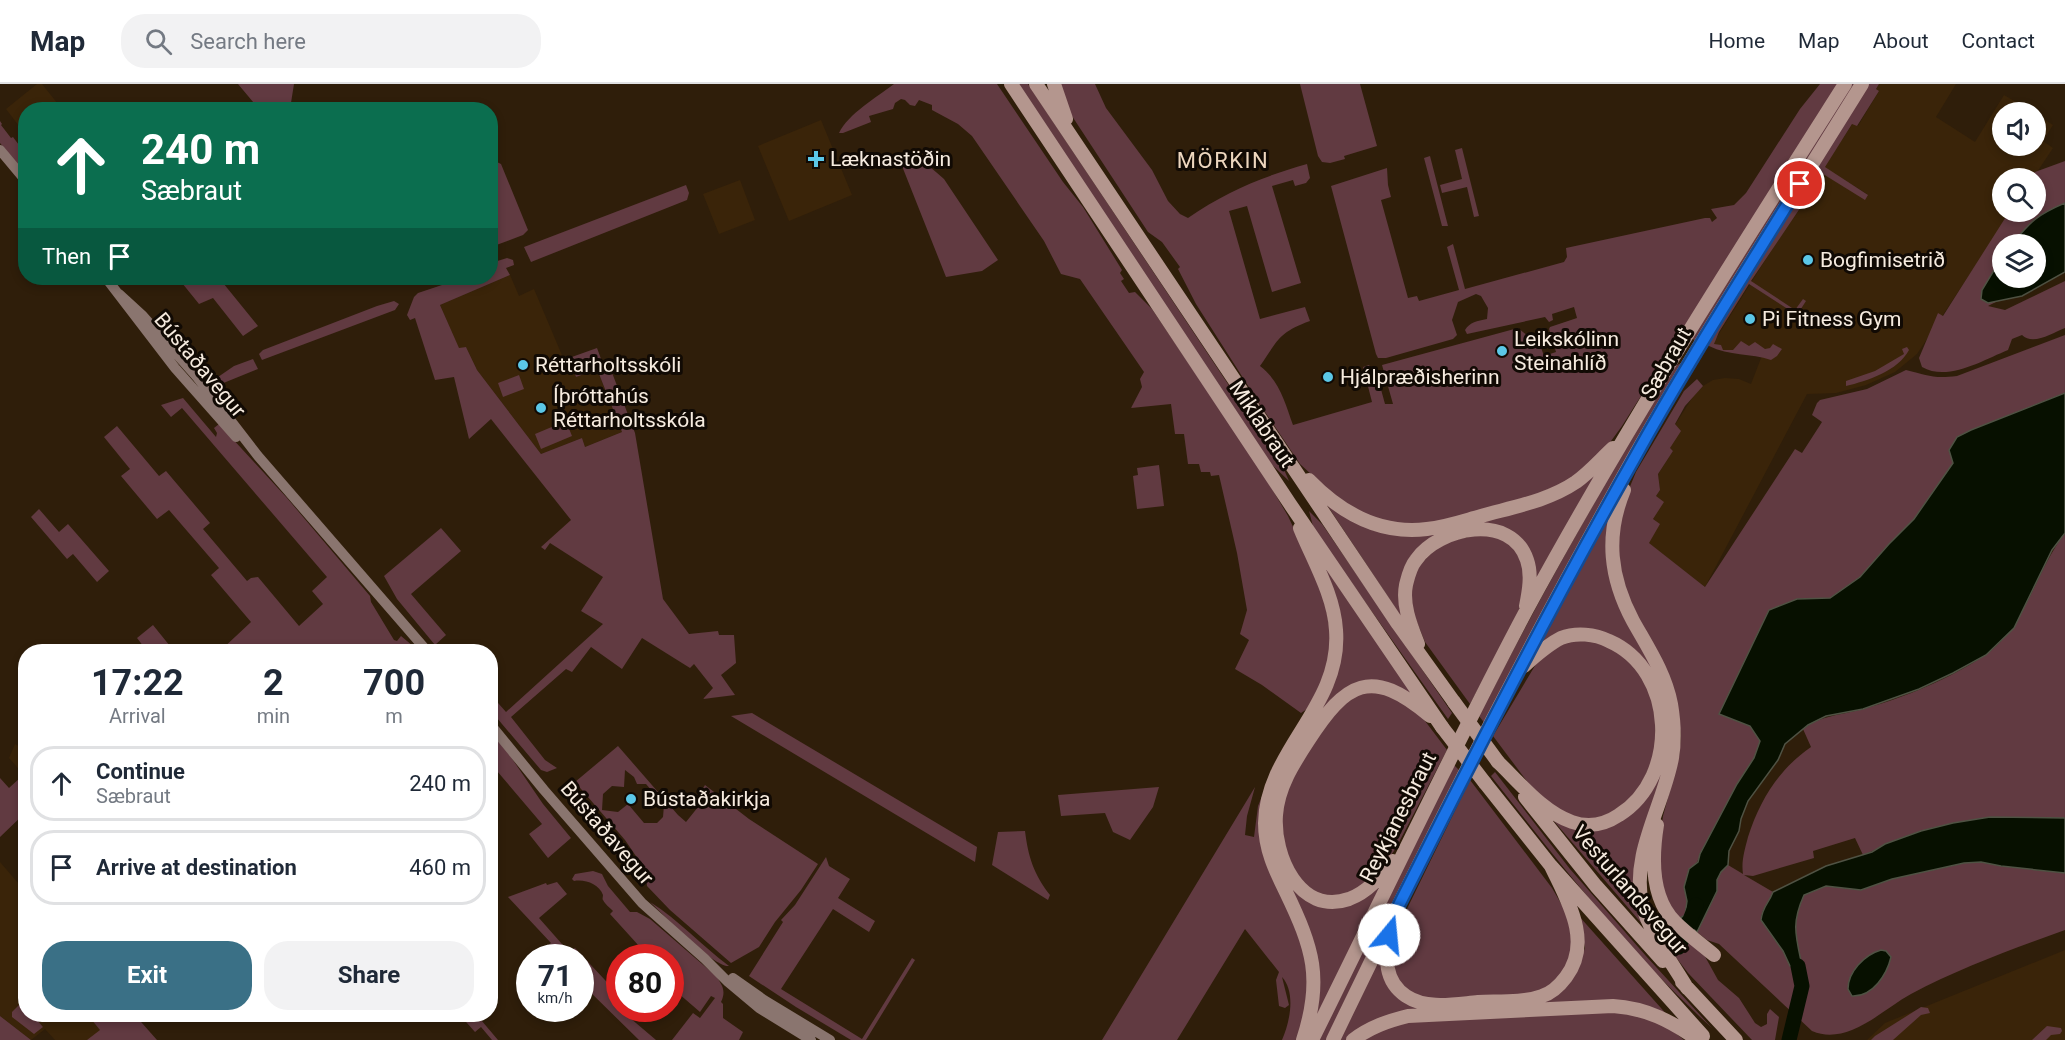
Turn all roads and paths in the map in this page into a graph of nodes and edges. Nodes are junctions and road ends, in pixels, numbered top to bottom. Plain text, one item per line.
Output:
1 (1011, 84) edge
2 (1036, 84) edge
3 (1054, 84) edge
4 (1845, 84) edge
5 (1862, 84) edge
6 (1074, 141) junction
7 (0, 150) edge
8 (18, 171) edge
9 (112, 285) edge
10 (1624, 438) junction
11 (1286, 455) junction
12 (1635, 457) junction
13 (1290, 504) junction
14 (1525, 614) junction
15 (421, 644) edge
16 (1425, 663) junction
17 (1518, 671) junction
18 (1443, 727) junction
19 (498, 734) edge
20 (1498, 762) junction
21 (1485, 783) joint
22 (1662, 793) junction
23 (1406, 846) junction
24 (1551, 866) junction
25 (1394, 915) junction
26 (1714, 955) dead end
27 (705, 959) junction
28 (1687, 988) junction
29 (810, 1040) edge
30 (830, 1040) edge
31 (1303, 1040) edge
32 (1312, 1040) edge
33 (1333, 1040) edge
34 (1353, 1040) edge
35 (1698, 1040) edge
36 (1706, 1040) edge
37 (1736, 1040) edge

1 - 13 highway, Miklabraut
2 - 6 highway, Miklabraut
3 - 6 highway
4 - 10 highway, Sæbraut
5 - 12 highway, Sæbraut
6 - 11 highway, Miklabraut
7 - 8 main road
9 - 15 main road, Bústaðavegur
10 - 11 highway
10 - 14 highway, Sæbraut
11 - 16 highway, Miklabraut
12 - 17 highway, Sæbraut
12 - 22 highway
13 - 18 highway, Miklabraut
13 - 31 highway
14 - 16 highway
14 - 23 highway, Reykjanesbraut
16 - 20 highway, Miklabraut, bridge
17 - 20 highway
17 - 25 highway, Reykjanesbraut
18 - 21 highway, Miklabraut, bridge
18 - 23 highway
19 - 27 main road, Bústaðavegur
20 - 28 highway, Vesturlandsvegur
21 - 24 highway, Vesturlandsvegur
22 - 26 highway
22 - 28 highway
23 - 32 highway, Reykjanesbraut
24 - 25 highway
24 - 36 highway, Vesturlandsvegur
25 - 33 highway, Reykjanesbraut
27 - 29 main road, Bústaðavegur
27 - 30 main road, Bústaðavegur
28 - 37 highway, Vesturlandsvegur
34 - 35 highway

